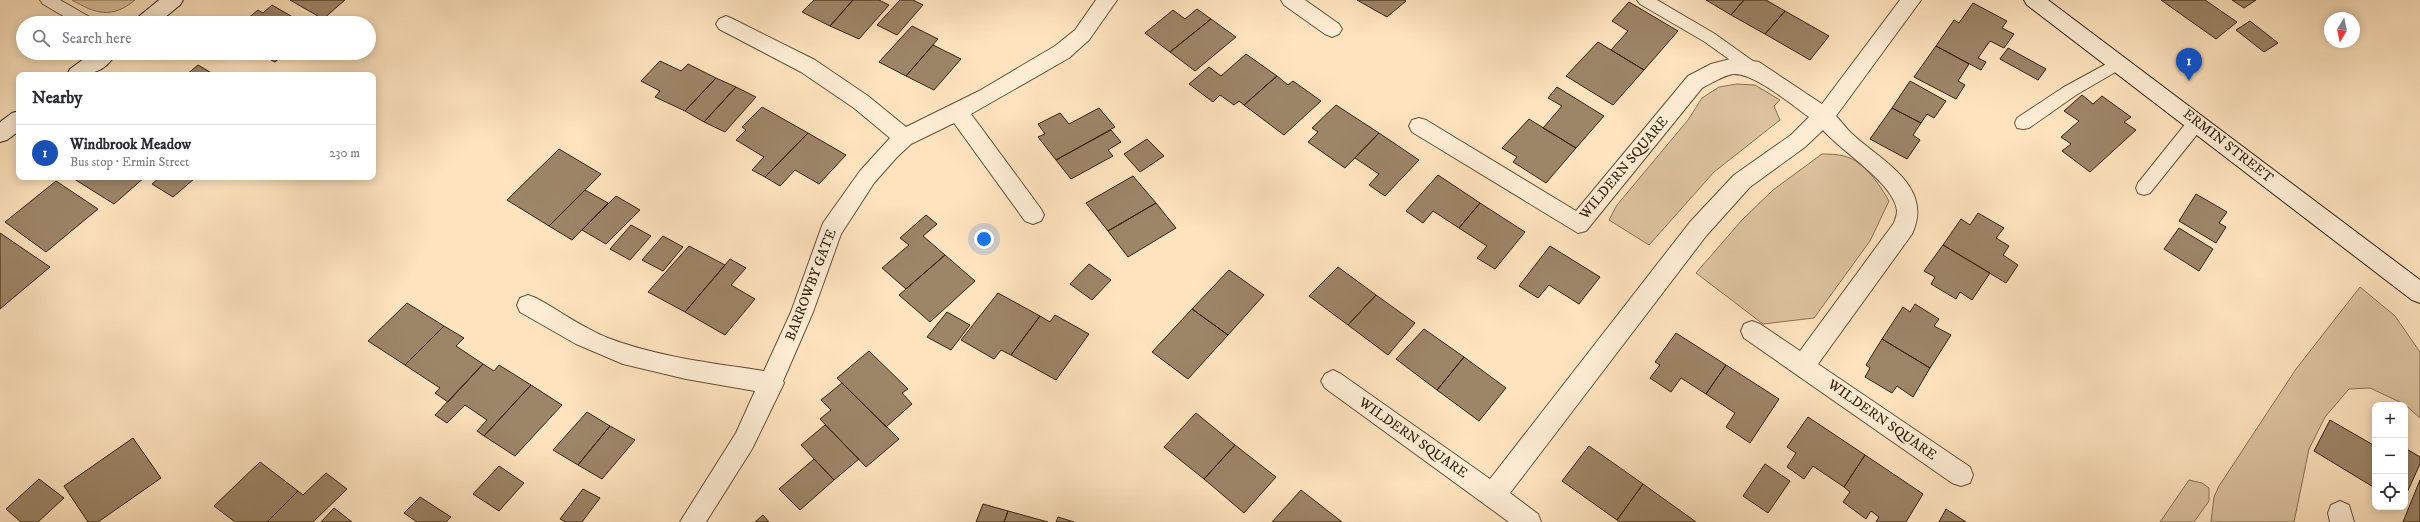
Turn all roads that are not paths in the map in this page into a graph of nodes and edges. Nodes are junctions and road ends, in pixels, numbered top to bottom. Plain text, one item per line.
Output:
1 (48, 0) edge
2 (173, 0) edge
3 (1107, 0) edge
4 (1291, 0) edge
5 (1645, 0) edge
6 (1910, 0) edge
7 (2039, 1) edge
8 (76, 16) edge
9 (153, 16) edge
10 (726, 24) dead end
11 (1332, 29) dead end
12 (97, 60) edge
13 (2119, 63) junction
14 (1752, 68) junction
15 (81, 72) edge
16 (958, 112) junction
17 (1824, 116) junction
18 (16, 121) edge
19 (2197, 122) junction
20 (2024, 123) dead end
21 (1419, 126) dead end
22 (0, 134) edge
23 (904, 138) junction
24 (2144, 188) dead end
25 (1033, 215) dead end
26 (2420, 294) edge
27 (528, 305) dead end
28 (1752, 331) dead end
29 (1803, 366) junction
30 (1333, 381) dead end
31 (772, 383) junction
32 (1960, 475) dead end
33 (1494, 495) junction
34 (692, 522) edge
35 (1529, 522) edge

1 - 8 lane
2 - 9 street
3 - 16 street, BARROWBY GATE
4 - 11 street
5 - 14 lane
6 - 17 street
7 - 13 street, ERMIN STREET
10 - 23 street
12 - 15 street
13 - 19 street, ERMIN STREET
13 - 20 lane
14 - 17 street, WILDERN SQUARE
14 - 21 street, WILDERN SQUARE
16 - 23 street, BARROWBY GATE
16 - 25 street
17 - 29 street, WILDERN SQUARE
17 - 33 street
18 - 22 street
19 - 24 lane
19 - 26 street, ERMIN STREET
23 - 31 street, BARROWBY GATE
27 - 31 street
28 - 29 street, WILDERN SQUARE
29 - 32 street, WILDERN SQUARE
30 - 33 street, WILDERN SQUARE
31 - 34 street, BARROWBY GATE
33 - 35 street, WILDERN SQUARE

